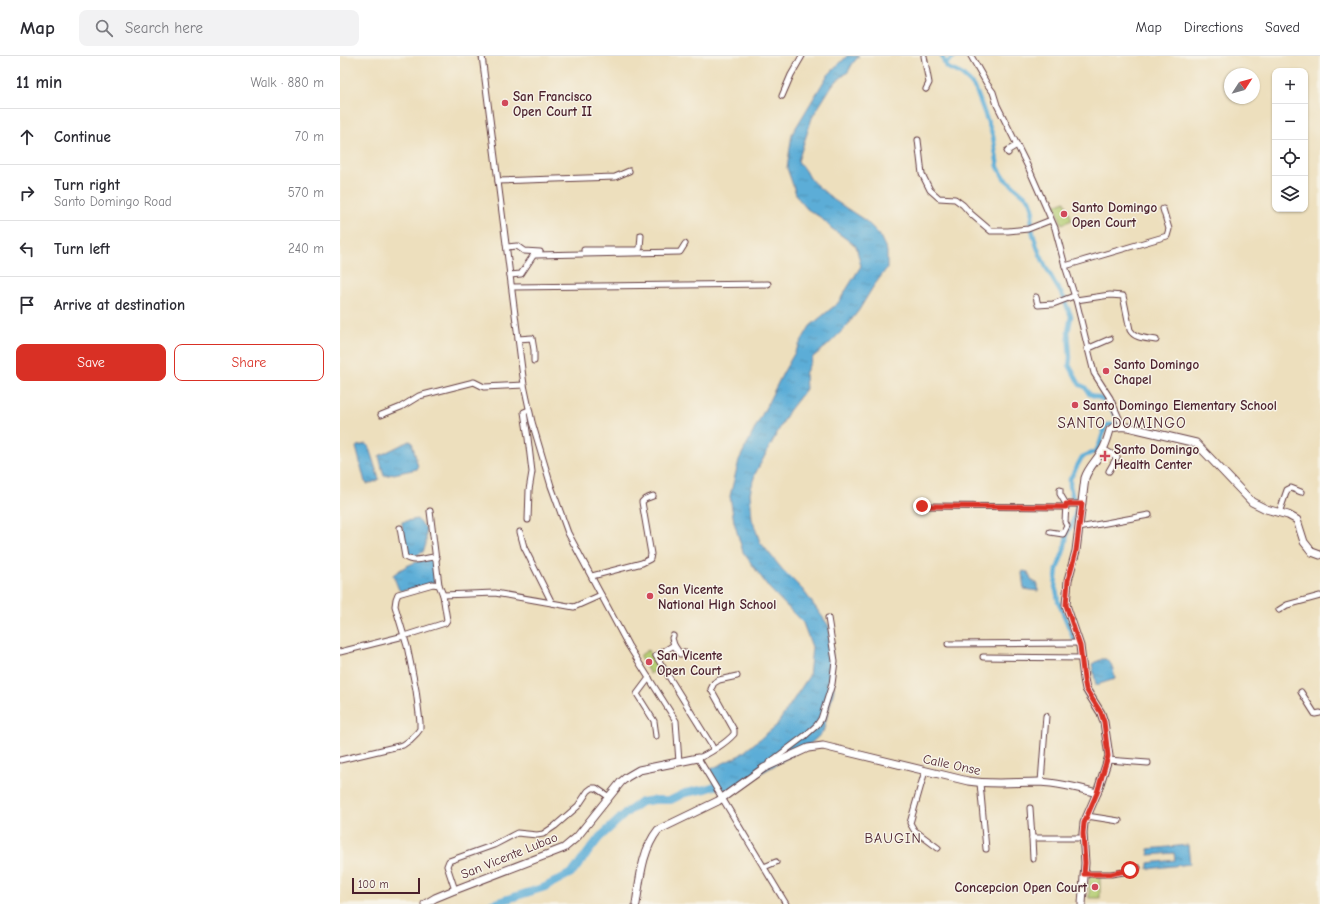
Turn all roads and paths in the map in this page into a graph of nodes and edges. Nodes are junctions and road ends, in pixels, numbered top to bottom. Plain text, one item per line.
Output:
1 (482, 56) edge
2 (802, 56) edge
3 (924, 56) edge
4 (971, 56) edge
5 (926, 89) dead end
6 (782, 96) dead end
7 (918, 140) dead end
8 (1017, 145) junction
9 (1008, 153) dead end
10 (629, 171) dead end
11 (498, 181) junction
12 (1163, 209) dead end
13 (1051, 220) junction
14 (641, 235) dead end
15 (685, 244) dead end
16 (507, 247) junction
17 (1065, 266) junction
18 (510, 275) junction
19 (768, 284) dead end
20 (512, 287) junction
21 (1036, 297) dead end
22 (1075, 298) junction
23 (518, 339) junction
24 (1110, 339) dead end
25 (1156, 340) dead end
26 (1087, 349) junction
27 (534, 361) dead end
28 (524, 385) junction
29 (529, 410) junction
30 (381, 415) dead end
31 (1123, 427) junction
32 (1103, 449) junction
33 (1109, 471) dead end
34 (1060, 490) dead end
35 (1301, 492) dead end
36 (653, 496) dead end
37 (1078, 504) junction
38 (922, 506) dead end
39 (1066, 506) junction
40 (430, 512) dead end
41 (1279, 513) junction
42 (1149, 515) dead end
43 (528, 520) dead end
44 (400, 528) dead end
45 (1079, 528) junction
46 (520, 532) dead end
47 (1050, 532) dead end
48 (1320, 556) edge
49 (437, 558) junction
50 (592, 576) junction
51 (439, 585) junction
52 (443, 595) junction
53 (601, 595) junction
54 (1320, 596) edge
55 (552, 603) junction
56 (1279, 610) dead end
57 (828, 618) dead end
58 (404, 636) junction
59 (673, 636) dead end
60 (1079, 643) junction
61 (948, 644) dead end
62 (674, 645) junction
63 (340, 652) edge
64 (684, 652) dead end
65 (983, 657) dead end
66 (1082, 658) junction
67 (737, 676) dead end
68 (649, 678) junction
69 (1301, 692) dead end
70 (1320, 712) edge
71 (1046, 716) dead end
72 (656, 736) dead end
73 (713, 749) junction
74 (698, 758) junction
75 (340, 760) edge
76 (1108, 760) junction
77 (679, 762) junction
78 (1148, 763) dead end
79 (764, 768) junction
80 (925, 771) junction
81 (1041, 782) junction
82 (980, 783) junction
83 (1095, 792) junction
84 (609, 797) junction
85 (722, 798) junction
86 (1030, 808) dead end
87 (1087, 816) junction
88 (1119, 821) dead end
89 (1032, 838) junction
90 (1082, 838) junction
91 (938, 848) dead end
92 (986, 849) dead end
93 (1033, 859) dead end
94 (776, 862) dead end
95 (764, 867) junction
96 (1138, 868) dead end
97 (1084, 874) junction
98 (454, 890) junction
99 (425, 904) edge
100 (636, 904) edge
101 (786, 904) edge
102 (1082, 904) edge

1 - 11 street
2 - 6 street
3 - 5 street
4 - 8 street
7 - 13 street
8 - 9 street
8 - 13 street
10 - 11 street
11 - 16 street
12 - 17 street
13 - 17 street
14 - 16 street
15 - 18 street
16 - 18 street
17 - 22 street
18 - 20 street
19 - 20 street
20 - 23 street
21 - 22 street
22 - 25 street
22 - 26 street
23 - 27 street
23 - 28 street
24 - 26 street
26 - 31 street
28 - 29 street
28 - 30 street
29 - 43 street
29 - 50 street
31 - 32 street
31 - 41 street
32 - 33 street
32 - 37 street
34 - 39 street
35 - 41 street
36 - 50 street
37 - 39 street
37 - 45 street
38 - 39 street
39 - 47 street
40 - 49 street
41 - 48 street
42 - 45 street
44 - 49 street
45 - 60 street
46 - 55 street
49 - 51 street
50 - 53 street
51 - 52 street
51 - 58 street
52 - 55 street
52 - 58 street
53 - 55 street
53 - 68 street
54 - 56 street
57 - 79 street
58 - 63 street
58 - 75 street
59 - 62 street
60 - 61 street
60 - 66 street
62 - 64 street
62 - 73 street
65 - 66 street
66 - 76 street
67 - 73 street, San Vicente Lubao
68 - 72 street
68 - 77 street
69 - 70 street
71 - 81 street
73 - 74 street, San Vicente Lubao
74 - 77 street, San Vicente Lubao
74 - 85 street
76 - 78 street
76 - 83 street
77 - 84 street, San Vicente Lubao
79 - 80 street, Calle Onse
79 - 85 street, Calle Onse
80 - 82 street, Calle Onse
80 - 91 street
81 - 82 street, Calle Onse
81 - 83 street, Calle Onse
82 - 92 street
83 - 87 street
84 - 98 street, San Vicente Lubao
84 - 98 street
85 - 95 street
85 - 100 street, Calle Onse
86 - 89 street
87 - 88 street
87 - 90 street
89 - 90 street
89 - 93 street
90 - 97 street
94 - 95 street
95 - 101 street
96 - 97 street
97 - 102 street
98 - 99 street, San Vicente Lubao

